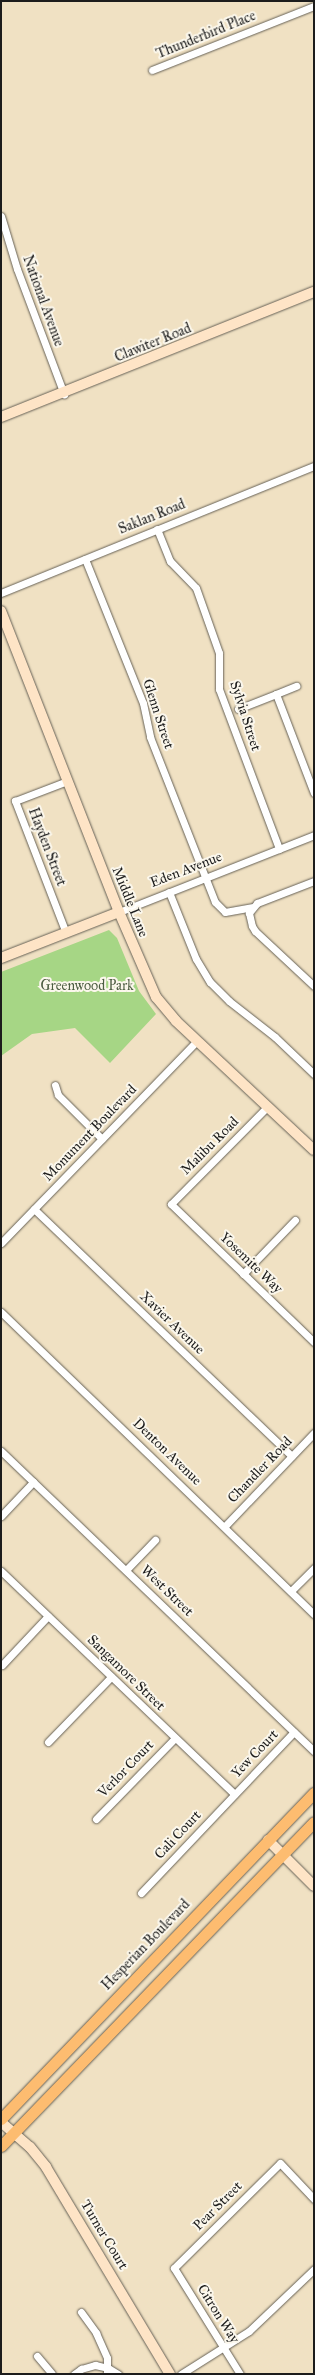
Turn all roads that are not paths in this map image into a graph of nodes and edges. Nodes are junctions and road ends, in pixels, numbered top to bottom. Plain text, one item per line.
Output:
1 (314, 6) edge
2 (152, 70) dead end
3 (1, 216) edge
4 (314, 292) edge
5 (64, 394) junction
6 (1, 417) edge
7 (314, 466) edge
8 (157, 529) junction
9 (85, 558) junction
10 (1, 594) edge
11 (1, 611) edge
12 (296, 686) dead end
13 (276, 694) junction
14 (238, 709) dead end
15 (67, 781) junction
16 (314, 793) edge
17 (314, 835) edge
18 (279, 850) junction
19 (204, 878) junction
20 (314, 881) edge
21 (168, 892) junction
22 (252, 907) junction
23 (118, 912) junction
24 (66, 933) junction
25 (1, 958) edge
26 (314, 986) edge
27 (197, 1041) junction
28 (314, 1074) edge
29 (55, 1085) dead end
30 (268, 1106) junction
31 (102, 1139) junction
32 (314, 1150) edge
33 (171, 1204) joint
34 (34, 1209) junction
35 (295, 1220) dead end
36 (1, 1243) edge
37 (243, 1274) junction
38 (1, 1312) edge
39 (314, 1342) edge
40 (314, 1433) edge
41 (1, 1451) edge
42 (292, 1456) junction
43 (33, 1482) junction
44 (1, 1516) edge
45 (225, 1526) junction
46 (155, 1540) dead end
47 (314, 1568) edge
48 (126, 1570) junction
49 (1, 1571) edge
50 (292, 1591) junction
51 (314, 1614) edge
52 (48, 1616) junction
53 (2, 1665) dead end
54 (111, 1677) junction
55 (294, 1732) junction
56 (175, 1738) junction
57 (48, 1742) dead end
58 (314, 1752) edge
59 (314, 1793) edge
60 (234, 1794) junction
61 (96, 1819) dead end
62 (314, 1822) edge
63 (268, 1840) junction
64 (282, 1855) junction
65 (314, 1886) edge
66 (141, 1893) dead end
67 (1, 2120) edge
68 (14, 2133) junction
69 (1, 2146) edge
70 (314, 2199) edge
71 (174, 2268) joint
72 (314, 2269) edge
73 (81, 2312) dead end
74 (224, 2348) junction
75 (37, 2356) dead end
76 (108, 2372) edge
77 (52, 2374) edge
78 (74, 2374) edge
79 (82, 2374) edge
80 (118, 2374) edge
81 (170, 2374) edge
82 (181, 2374) edge
83 (240, 2374) edge

1 - 2 street, Thunderbird Place
3 - 5 street, National Avenue
4 - 5 street, Clawiter Road
5 - 6 street, Clawiter Road
7 - 8 street, Saklan Road
8 - 9 street, Saklan Road
8 - 18 street, Sylvia Street
9 - 10 street, Saklan Road
9 - 19 street, Glenn Street
11 - 15 street, Middle Lane
12 - 13 street
13 - 14 street
13 - 16 street
15 - 23 street, Middle Lane
15 - 24 street, Hayden Street
17 - 18 street, Eden Avenue
18 - 19 street, Eden Avenue
19 - 21 street, Eden Avenue
19 - 22 street, Glenn Street
20 - 22 street
21 - 23 street, Eden Avenue
21 - 28 street
22 - 26 street
23 - 24 street, Eden Avenue
23 - 27 street, Middle Lane
24 - 25 street, Eden Avenue
27 - 30 street, Middle Lane
27 - 31 street, Monument Boulevard
29 - 31 street
30 - 32 street, Middle Lane
30 - 33 street, Malibu Road
31 - 34 street, Monument Boulevard
33 - 37 street, Yosemite Way
34 - 36 street, Monument Boulevard
34 - 42 street, Xavier Avenue
35 - 37 street
37 - 39 street, Yosemite Way
38 - 45 street, Denton Avenue
40 - 42 street, Chandler Road
41 - 43 street, West Street
42 - 45 street, Chandler Road
43 - 44 street
43 - 48 street, West Street
45 - 50 street, Denton Avenue
46 - 48 street
47 - 50 street
48 - 55 street, West Street
49 - 52 street, Sangamore Street
50 - 51 street, Denton Avenue
52 - 53 street
52 - 54 street, Sangamore Street
54 - 56 street, Sangamore Street
54 - 57 street
55 - 58 street, West Street
55 - 60 street, Yew Court
56 - 60 street, Sangamore Street
56 - 61 street, Verlor Court
59 - 63 main road, Hesperian Boulevard
60 - 66 street, Cali Court
62 - 64 main road
63 - 64 street
63 - 67 main road, Hesperian Boulevard
64 - 65 street
64 - 68 main road
67 - 68 street, Turner Court
68 - 69 main road
68 - 81 street, Turner Court
70 - 71 street, Pear Street
71 - 74 street, Citron Way
72 - 74 street
73 - 76 street
74 - 82 street
74 - 83 street, Citron Way
75 - 77 street
76 - 78 street
76 - 79 street
76 - 80 street

